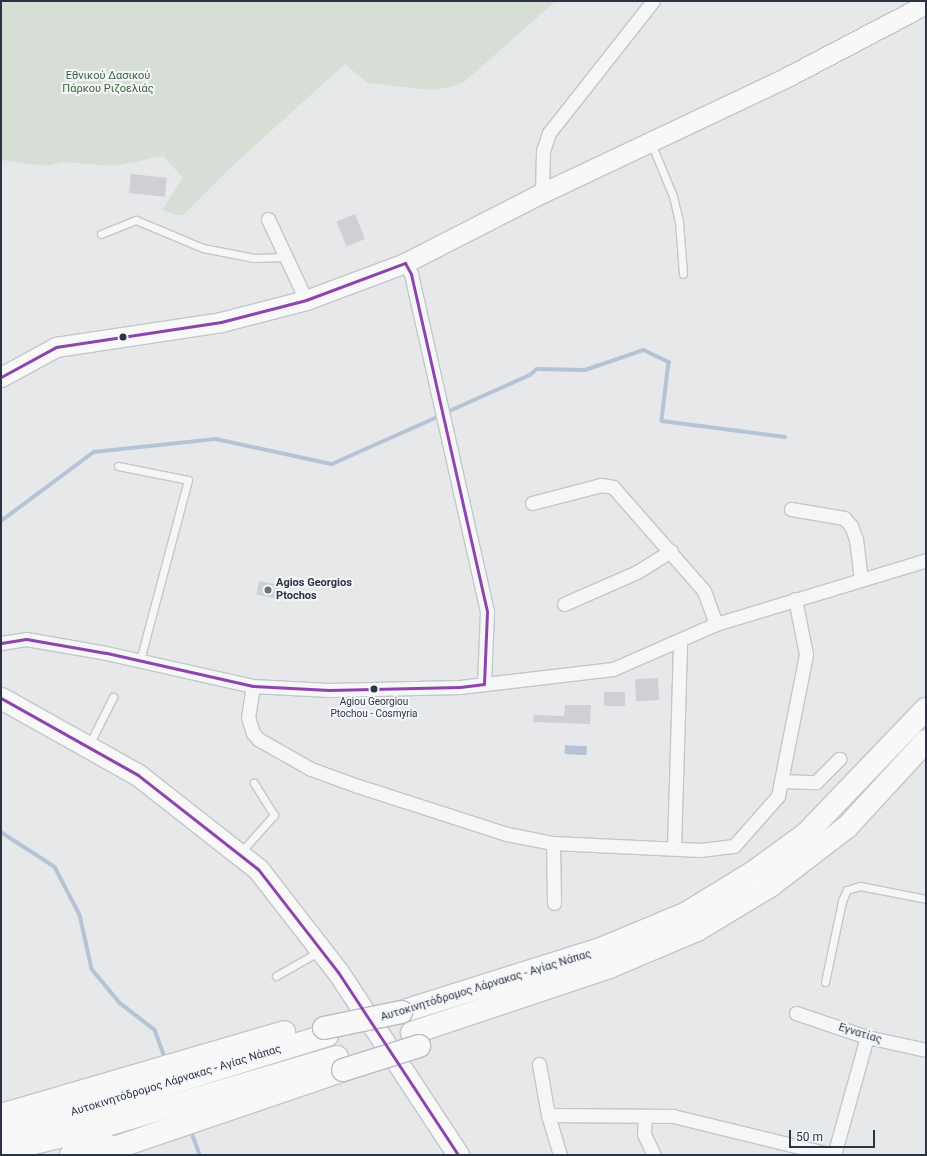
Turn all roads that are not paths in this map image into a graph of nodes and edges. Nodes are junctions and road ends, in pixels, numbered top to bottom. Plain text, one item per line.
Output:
1 (653, 1) edge
2 (926, 4) edge
3 (651, 143) junction
4 (542, 193) junction
5 (268, 219) dead end
6 (101, 234) dead end
7 (286, 257) junction
8 (405, 263) junction
9 (683, 274) dead end
10 (306, 300) junction
11 (1, 377) edge
12 (118, 466) dead end
13 (532, 502) dead end
14 (791, 509) dead end
15 (671, 551) junction
16 (926, 560) edge
17 (861, 578) junction
18 (795, 599) junction
19 (564, 604) dead end
20 (716, 624) junction
21 (680, 641) junction
22 (1, 643) edge
23 (140, 661) junction
24 (484, 684) junction
25 (253, 686) junction
26 (1, 698) edge
27 (113, 698) dead end
28 (926, 709) edge
29 (926, 741) edge
30 (89, 745) junction
31 (839, 759) dead end
32 (781, 780) junction
33 (254, 783) dead end
34 (553, 843) junction
35 (674, 848) junction
36 (240, 854) junction
37 (926, 899) edge
38 (554, 903) dead end
39 (322, 950) junction
40 (276, 976) dead end
41 (825, 982) dead end
42 (796, 1013) dead end
43 (324, 1028) junction
44 (867, 1037) junction
45 (926, 1050) edge
46 (340, 1063) junction
47 (539, 1064) dead end
48 (32, 1106) junction
49 (1, 1111) edge
50 (1, 1115) edge
51 (548, 1115) junction
52 (645, 1116) junction
53 (1, 1131) edge
54 (153, 1133) junction
55 (1, 1151) edge
56 (71, 1155) edge
57 (94, 1155) edge
58 (458, 1155) edge
59 (560, 1155) edge
60 (654, 1155) edge
61 (833, 1155) edge

1 - 4 street
2 - 3 main road
3 - 4 main road
3 - 9 lane
4 - 8 main road
5 - 7 street
6 - 7 lane
7 - 10 street
8 - 10 main road
8 - 24 street
10 - 11 main road
12 - 23 lane
13 - 15 street
14 - 17 street
15 - 19 street
15 - 20 street
16 - 17 street
17 - 18 street
18 - 20 street
18 - 32 street
20 - 21 street
21 - 24 street
21 - 35 street
22 - 23 street
23 - 25 street
24 - 25 street
25 - 34 street
26 - 30 main road
27 - 30 lane
28 - 43 highway
29 - 46 highway, Αυτοκινητόδρομος Λάρνακας - Αγίας Νάπας
30 - 36 main road
31 - 32 street
32 - 35 street
33 - 36 lane
34 - 35 street
34 - 38 street
36 - 39 main road
37 - 41 lane
39 - 40 lane
39 - 58 main road
42 - 44 street, Εγνατίας
43 - 48 highway
43 - 53 highway, Αυτοκινητόδρομος Λάρνακας - Αγίας Νάπας
44 - 45 street, Εγνατίας
44 - 61 street
46 - 54 highway
46 - 55 highway, Αυτοκινητόδρομος Λάρνακας - Αγίας Νάπας
47 - 51 street
48 - 49 highway
48 - 50 highway
51 - 52 street
51 - 59 street
52 - 60 street
52 - 61 street
54 - 56 highway
54 - 57 highway

